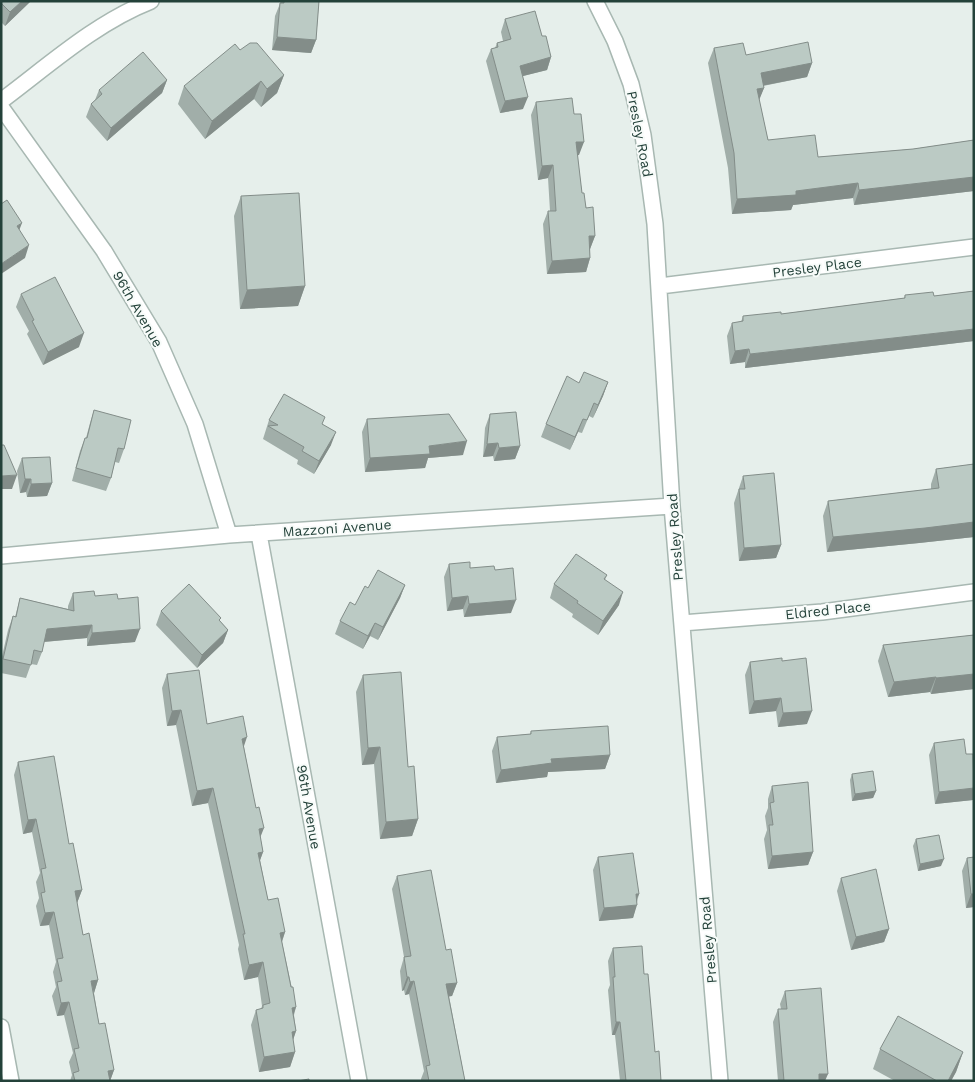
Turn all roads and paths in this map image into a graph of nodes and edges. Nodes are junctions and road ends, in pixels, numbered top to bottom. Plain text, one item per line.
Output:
1 (151, 1) edge
2 (595, 1) edge
3 (1, 101) edge
4 (1, 107) edge
5 (974, 247) edge
6 (660, 286) junction
7 (672, 506) junction
8 (259, 534) junction
9 (229, 535) junction
10 (1, 556) edge
11 (974, 592) edge
12 (682, 623) junction
13 (1, 1028) edge
14 (11, 1081) edge
15 (359, 1081) edge
16 (720, 1081) edge

1 - 3 street
2 - 6 street, Presley Road
4 - 9 street, 96th Avenue
5 - 6 street, Presley Place
6 - 7 street, Presley Road
7 - 8 street, Mazzoni Avenue
7 - 12 street, Presley Road
8 - 9 street, Mazzoni Avenue
8 - 15 street, 96th Avenue
9 - 10 street, Mazzoni Avenue
11 - 12 street, Eldred Place
12 - 16 street, Presley Road
13 - 14 street

